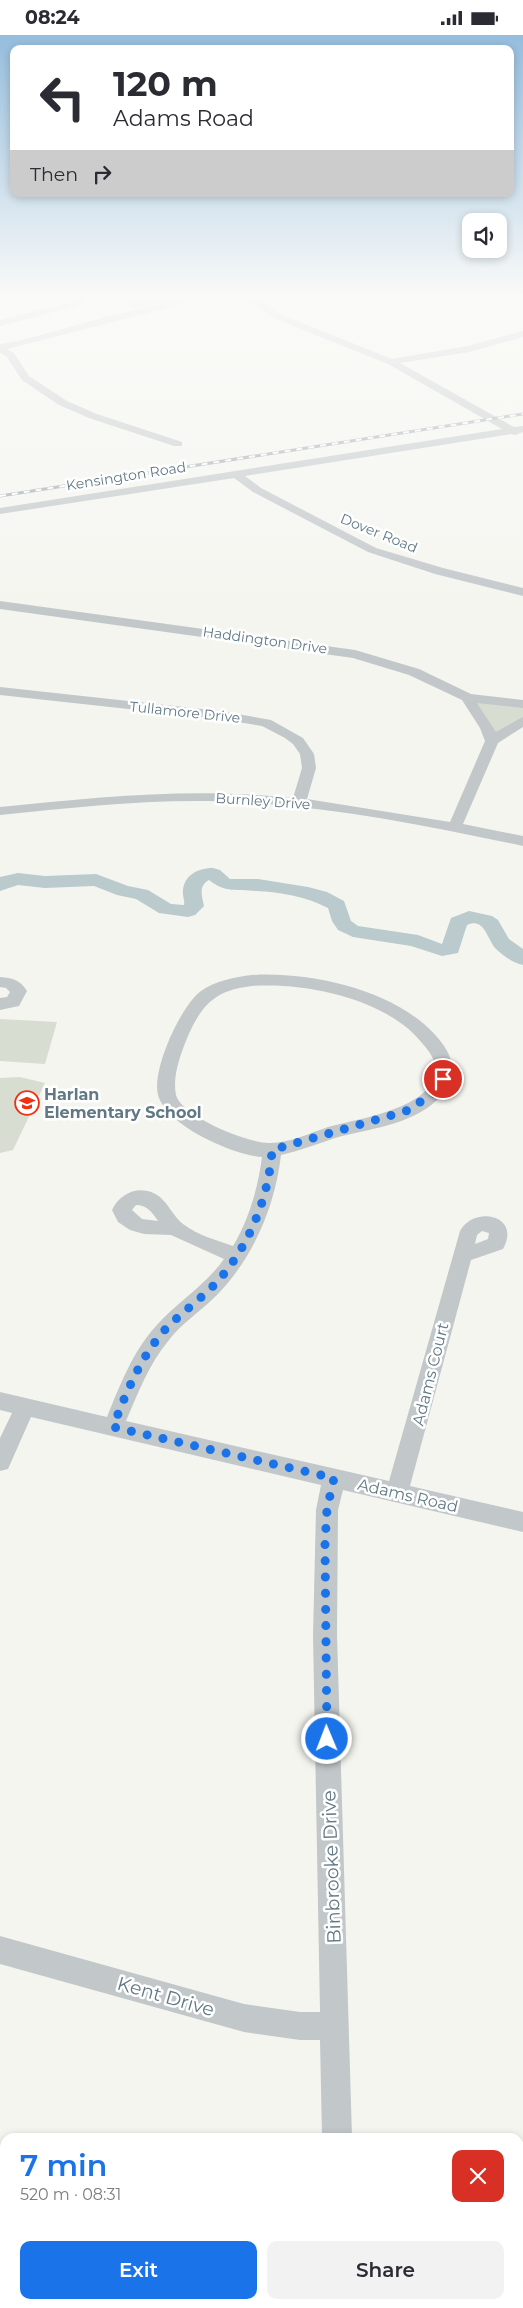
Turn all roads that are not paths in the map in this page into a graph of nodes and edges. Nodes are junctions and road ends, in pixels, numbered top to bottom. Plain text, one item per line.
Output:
1 (62, 402) edge
2 (466, 402) edge
3 (518, 430) edge
4 (523, 436) edge
5 (178, 444) dead end
6 (236, 474) junction
7 (0, 511) edge
8 (523, 592) edge
9 (0, 605) edge
10 (0, 691) edge
11 (468, 698) junction
12 (523, 705) edge
13 (523, 721) edge
14 (492, 741) junction
15 (298, 803) junction
16 (0, 811) edge
17 (455, 826) junction
18 (523, 841) edge
19 (0, 982) edge
20 (0, 1004) edge
21 (272, 1150) junction
22 (175, 1228) dead end
23 (464, 1255) dead end
24 (236, 1256) junction
25 (0, 1401) edge
26 (25, 1407) junction
27 (113, 1427) junction
28 (0, 1462) edge
29 (334, 1478) junction
30 (397, 1493) junction
31 (523, 1522) edge
32 (0, 1949) edge
33 (335, 2026) junction
34 (337, 2133) edge

1 - 5 street
2 - 3 street
3 - 4 street
3 - 6 street, Kensington Road
6 - 7 street, Kensington Road
6 - 8 street, Dover Road
9 - 11 street, Haddington Drive
10 - 15 street, Tullamore Drive
11 - 12 street, Haddington Drive
11 - 14 street
13 - 14 street
14 - 17 street
15 - 16 street, Burnley Drive
15 - 17 street, Burnley Drive
17 - 18 street, Burnley Drive
19 - 20 street
21 - 21 street
21 - 24 street
22 - 24 street
23 - 30 street, Adams Court
24 - 27 street
25 - 26 street, Adams Road
26 - 27 street, Adams Road
26 - 28 street
27 - 29 street, Adams Road
29 - 30 street, Adams Road
29 - 33 street, Binbrooke Drive
30 - 31 street, Adams Road
32 - 33 street, Kent Drive
33 - 34 street, Binbrooke Drive

